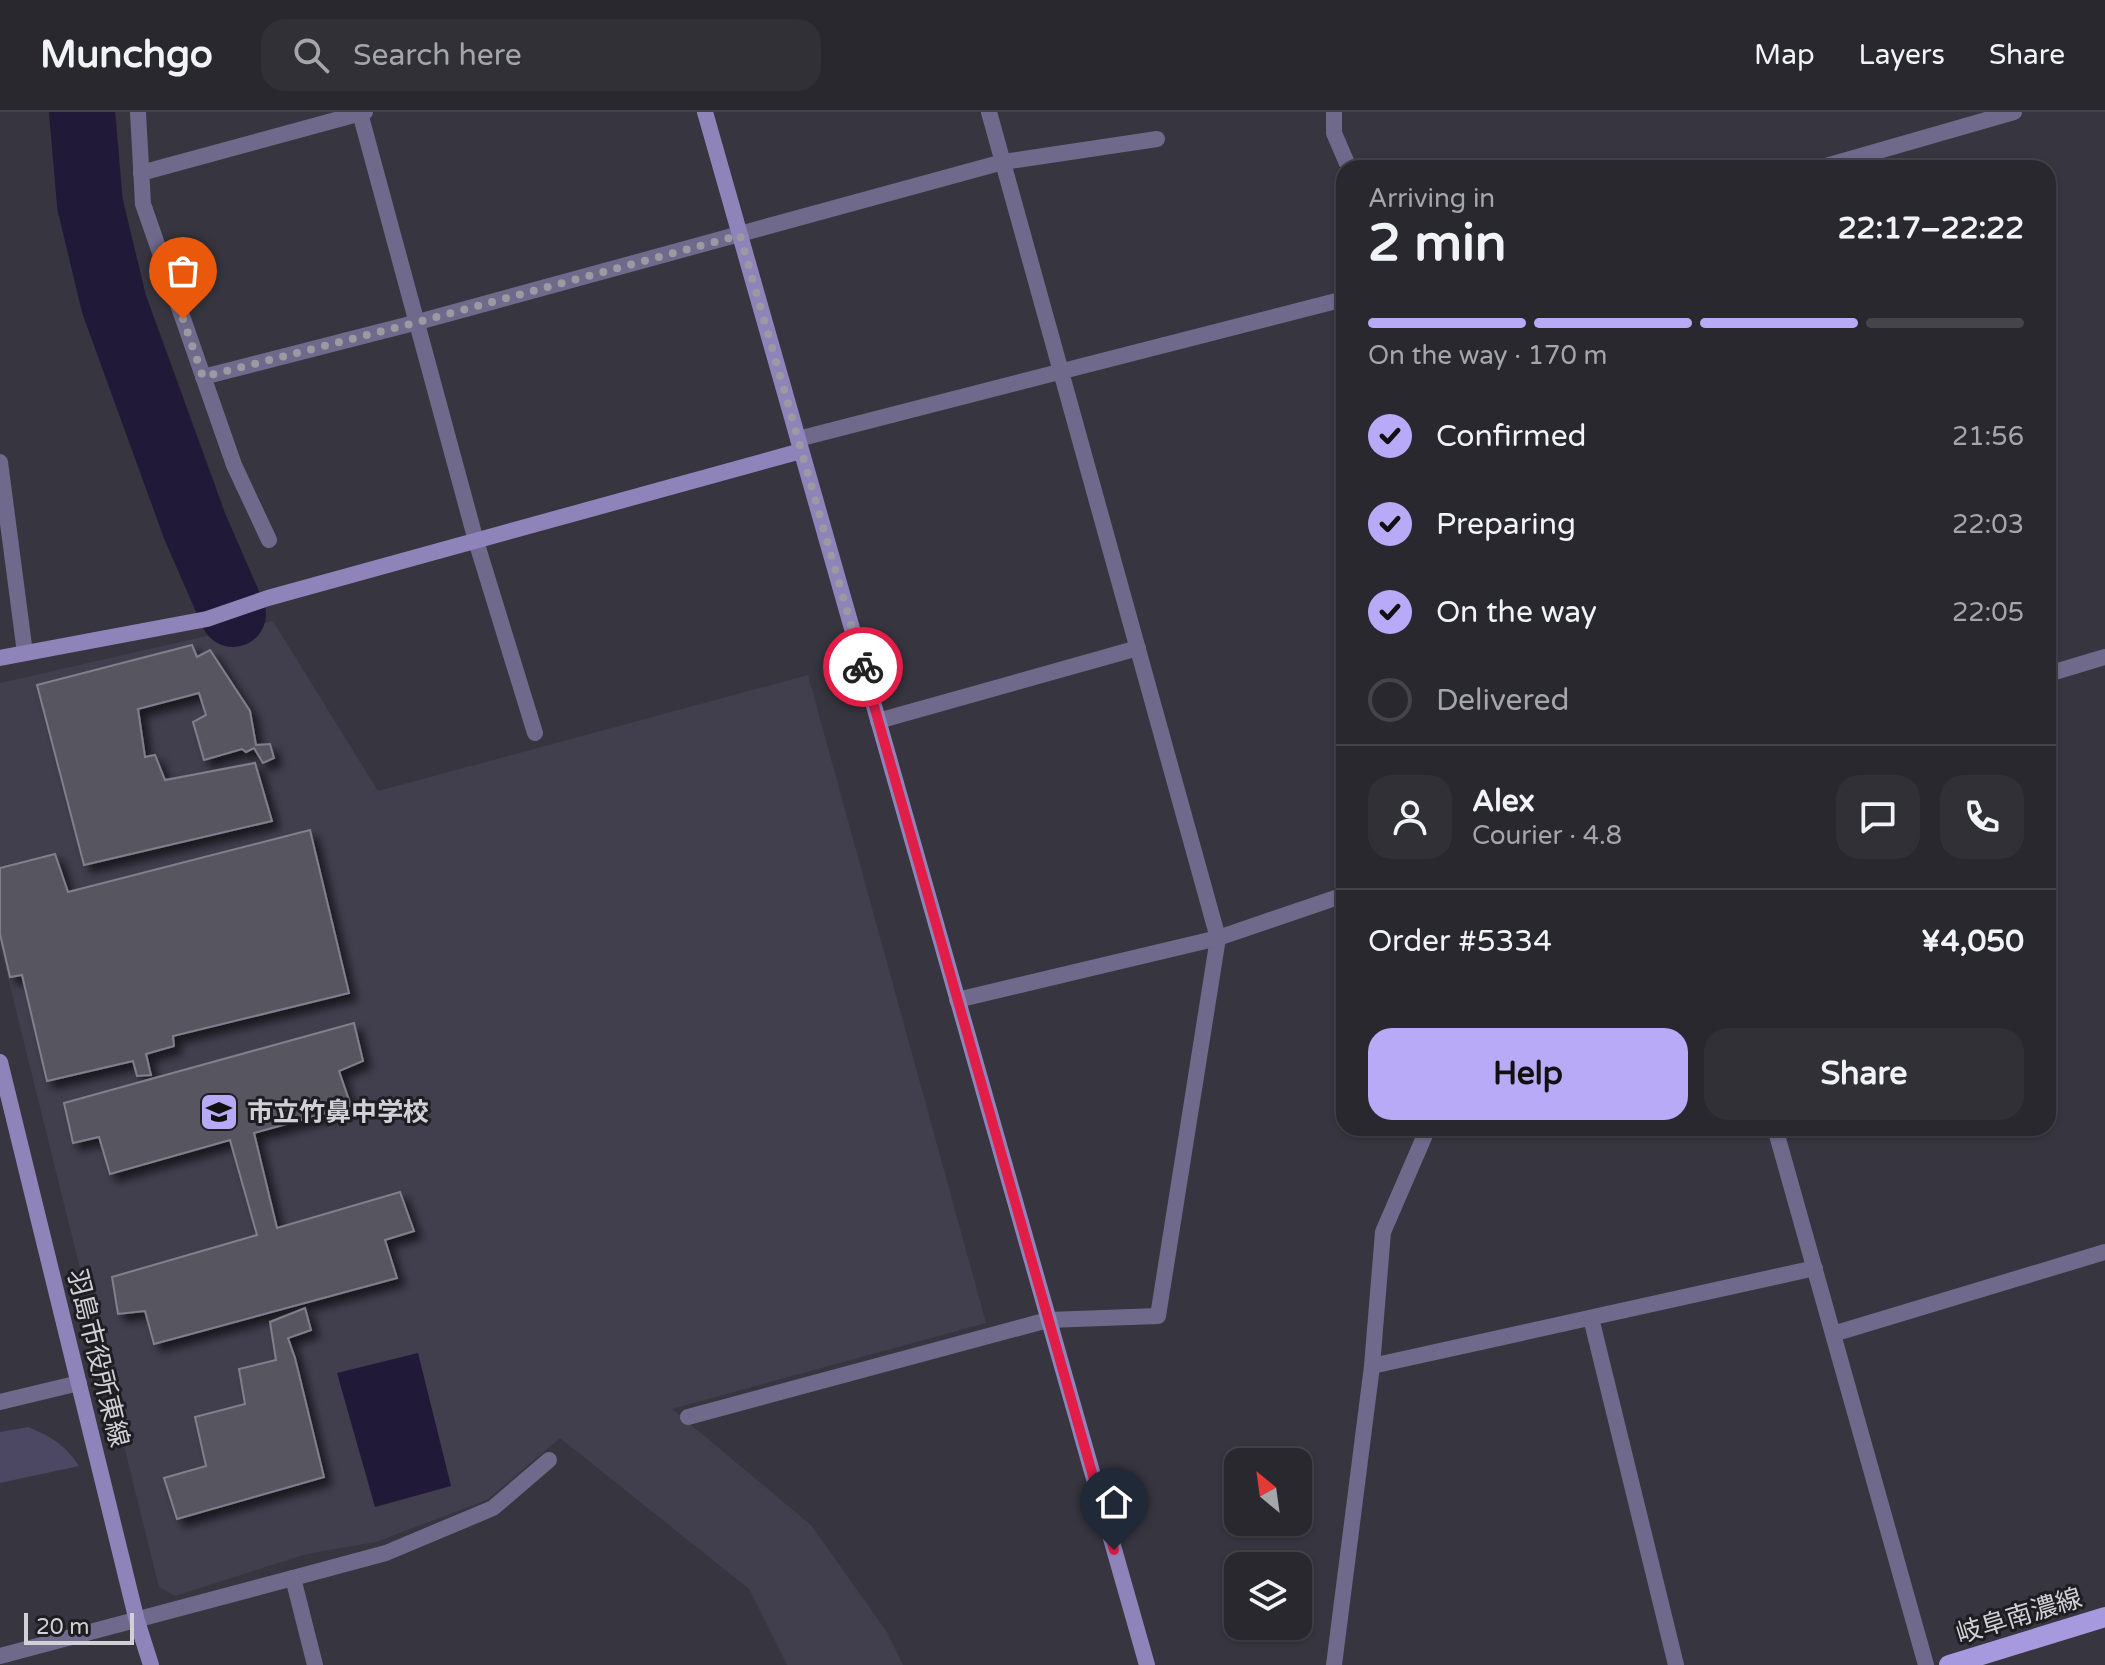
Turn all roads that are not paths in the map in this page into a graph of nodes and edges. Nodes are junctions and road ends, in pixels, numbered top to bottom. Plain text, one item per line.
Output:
1 (138, 112) edge
2 (361, 112) edge
3 (705, 112) edge
4 (989, 112) edge
5 (1334, 112) edge
6 (2014, 112) edge
7 (1157, 139) dead end
8 (1346, 160) edge
9 (1847, 160) edge
10 (1003, 162) junction
11 (141, 173) junction
12 (740, 235) junction
13 (1336, 301) edge
14 (418, 322) junction
15 (1062, 371) junction
16 (203, 377) junction
17 (800, 445) junction
18 (0, 462) edge
19 (269, 540) dead end
20 (476, 541) junction
21 (1138, 648) junction
22 (25, 653) junction
23 (2105, 657) edge
24 (0, 658) edge
25 (2056, 672) edge
26 (878, 721) junction
27 (535, 733) dead end
28 (1336, 898) edge
29 (1218, 938) junction
30 (957, 1000) junction
31 (0, 1062) edge
32 (1425, 1136) edge
33 (1777, 1136) edge
34 (2105, 1252) edge
35 (1815, 1268) junction
36 (1591, 1318) junction
37 (1048, 1320) junction
38 (1833, 1334) junction
39 (1372, 1366) junction
40 (79, 1383) junction
41 (0, 1402) edge
42 (688, 1417) dead end
43 (549, 1460) dead end
44 (293, 1578) junction
45 (2105, 1617) edge
46 (137, 1621) junction
47 (0, 1656) edge
48 (151, 1665) edge
49 (315, 1665) edge
50 (1147, 1665) edge
51 (1334, 1665) edge
52 (1676, 1665) edge
53 (1926, 1665) edge
54 (1949, 1665) edge

1 - 11 street
2 - 11 street
2 - 14 street
3 - 12 main road
4 - 10 street
5 - 8 street
6 - 9 street
7 - 10 street
10 - 12 street
10 - 15 street
11 - 16 street
12 - 14 street
12 - 17 main road
13 - 15 street
14 - 16 street
14 - 20 street
15 - 17 street
15 - 21 street
16 - 19 street
17 - 20 main road
17 - 26 main road
18 - 22 street
20 - 22 main road
20 - 27 street
21 - 26 street
21 - 29 street
22 - 24 main road
23 - 25 street
26 - 30 main road
28 - 29 street
29 - 30 street
29 - 37 street
30 - 37 main road
31 - 40 main road, 羽島市役所東線
32 - 39 street
33 - 35 street
34 - 38 street
35 - 36 street
35 - 38 street
36 - 39 street
36 - 52 street
37 - 42 street
37 - 50 main road
38 - 53 street
39 - 51 street
40 - 41 street
40 - 46 main road, 羽島市役所東線
43 - 44 street
44 - 46 street
44 - 49 street
45 - 54 main road, 岐阜南濃線
46 - 47 street
46 - 48 main road, 羽島市役所東線

